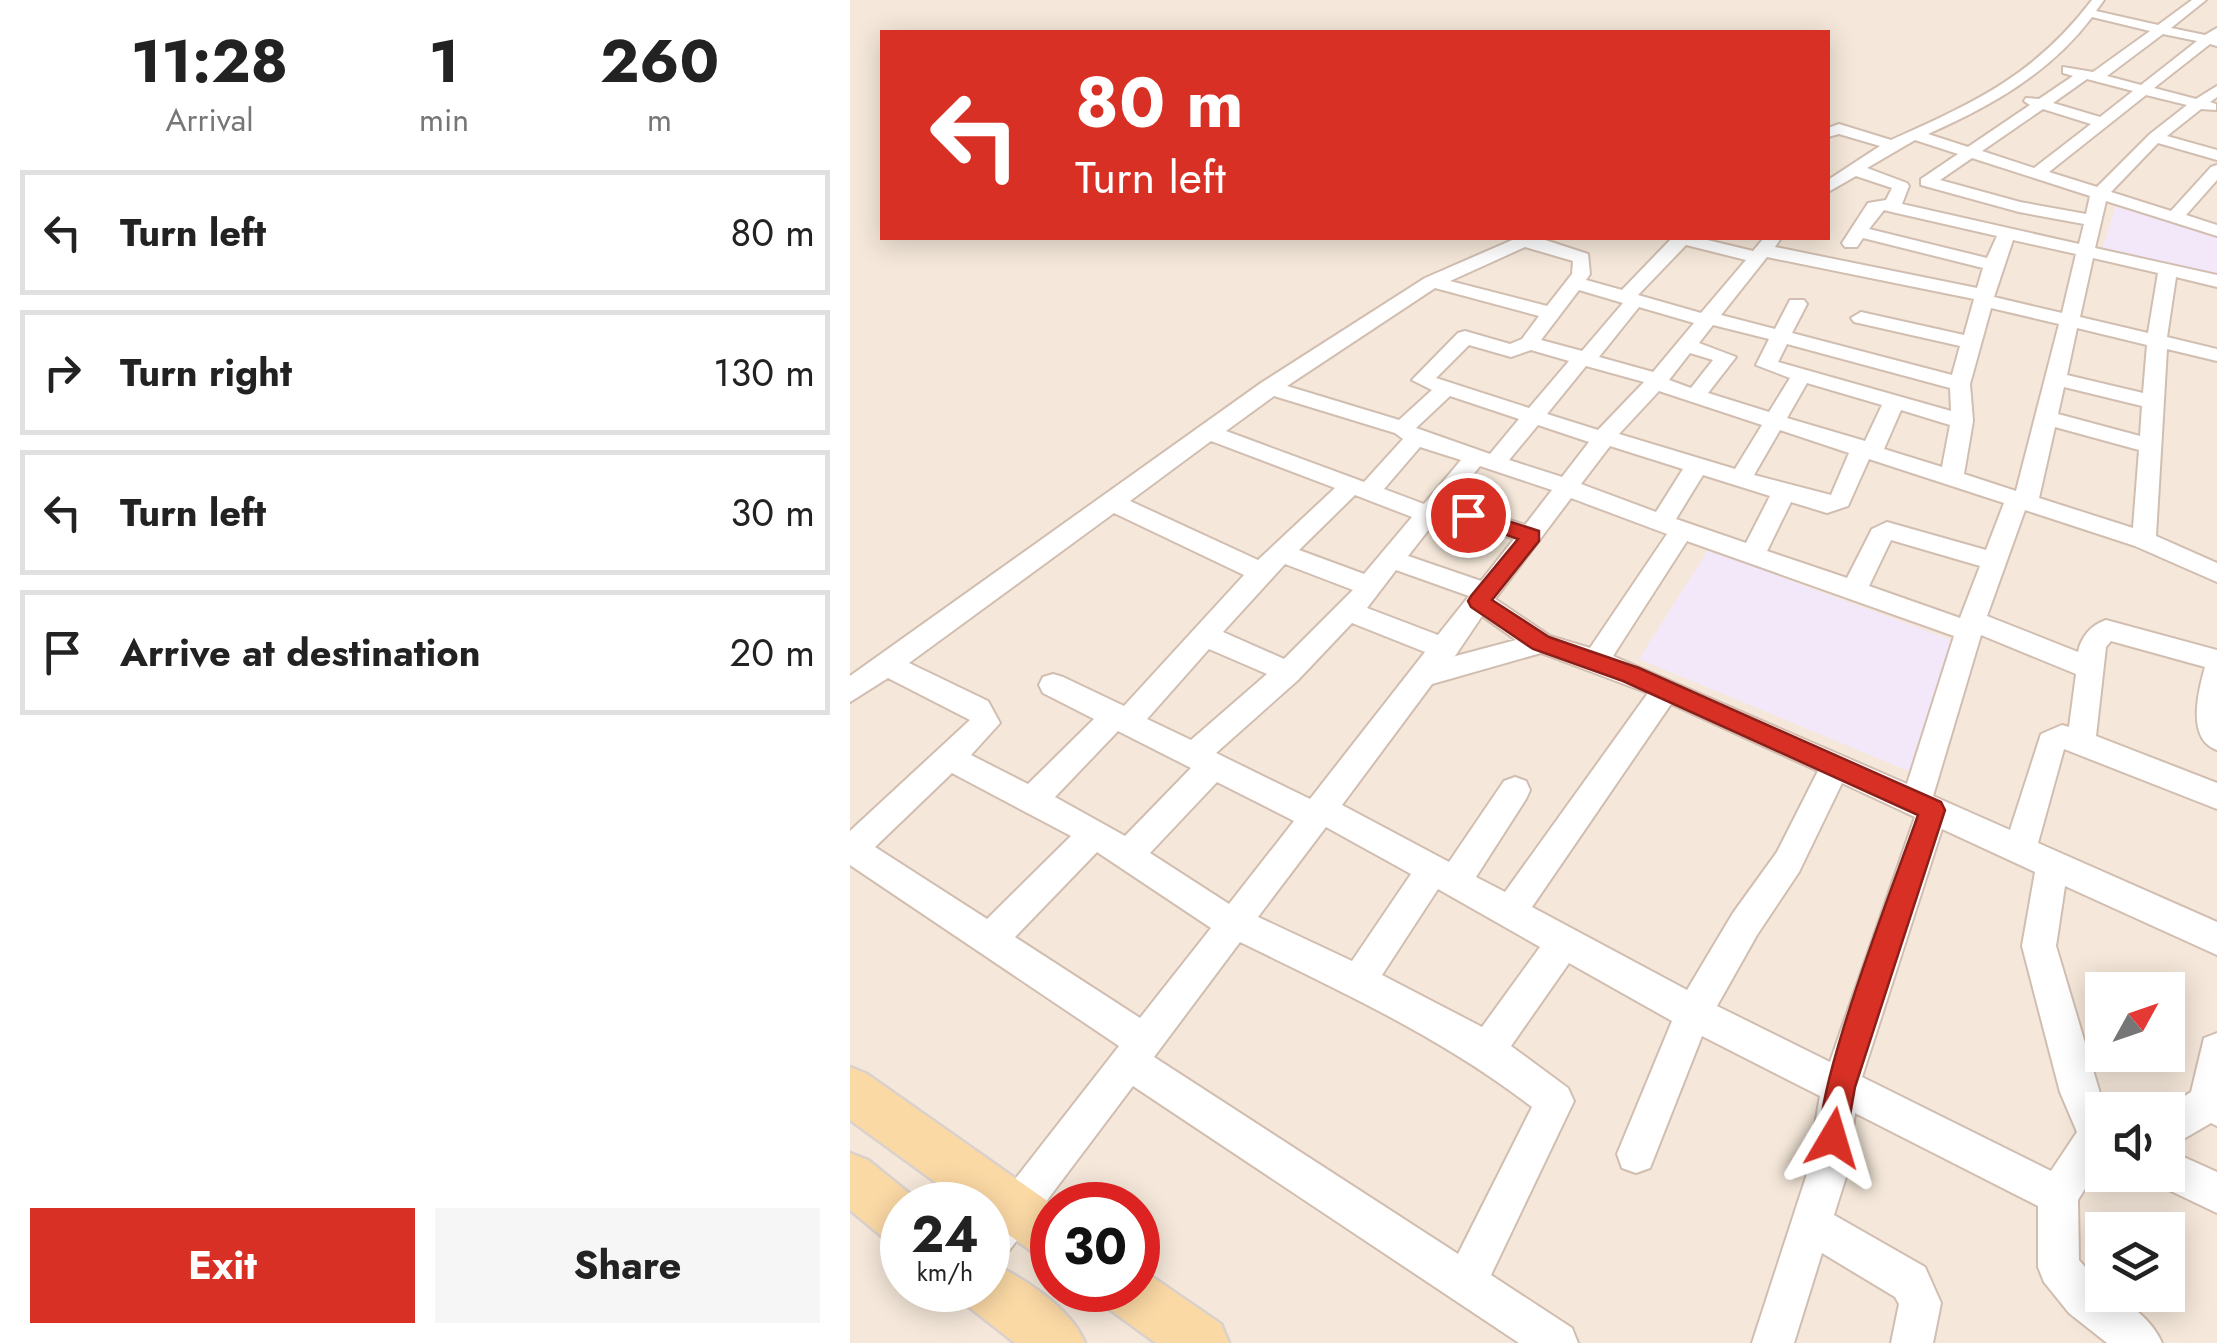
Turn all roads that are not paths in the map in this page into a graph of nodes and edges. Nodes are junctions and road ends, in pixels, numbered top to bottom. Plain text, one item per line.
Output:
1 (2200, 0) edge
2 (2094, 7) edge
3 (2161, 28) junction
4 (2214, 38) edge
5 (2043, 63) junction
6 (2091, 76) junction
7 (2143, 89) junction
8 (2217, 90) edge
9 (2002, 93) junction
10 (2043, 105) junction
11 (2209, 106) edge
12 (2102, 122) junction
13 (1830, 132) edge
14 (1914, 135) junction
15 (2155, 138) junction
16 (1892, 145) junction
17 (1968, 154) junction
18 (2217, 154) edge
19 (1856, 170) junction
20 (2217, 170) edge
21 (2036, 175) junction
22 (1830, 185) edge
23 (2099, 195) junction
24 (1892, 206) junction
25 (2174, 218) junction
26 (2092, 220) junction
27 (2217, 231) edge
28 (1859, 232) junction
29 (2006, 235) junction
30 (1525, 240) edge
31 (1530, 240) edge
32 (1680, 240) edge
33 (1698, 240) edge
34 (1763, 248) edge
35 (2084, 253) junction
36 (1835, 265) junction
37 (1993, 265) junction
38 (2167, 272) junction
39 (2217, 281) edge
40 (1432, 282) junction
41 (1574, 283) junction
42 (1630, 298) junction
43 (1985, 298) junction
44 (1797, 304) dead end
45 (1550, 314) junction
46 (1861, 318) dead end
47 (1706, 319) junction
48 (2066, 320) junction
49 (1782, 336) junction
50 (2157, 341) junction
51 (1974, 342) junction
52 (1529, 343) junction
53 (1684, 345) junction
54 (2217, 354) edge
55 (1585, 357) junction
56 (1802, 375) junction
57 (2053, 378) junction
58 (1657, 381) junction
59 (1960, 384) junction
60 (1268, 387) junction
61 (1447, 388) junction
62 (1696, 394) junction
63 (1894, 401) junction
64 (2154, 402) junction
65 (1535, 416) junction
66 (2044, 417) junction
67 (1774, 420) junction
68 (1962, 421) junction
69 (1207, 432) junction
70 (1410, 433) junction
71 (1604, 438) junction
72 (2152, 446) junction
73 (1867, 450) junction
74 (1486, 459) junction
75 (1696, 467) junction
76 (1952, 476) junction
77 (1739, 480) junction
78 (1362, 487) junction
79 (1569, 488) junction
80 (1783, 494) junction
81 (2022, 499) junction
82 (1110, 501) junction
83 (1433, 509) junction
84 (1672, 527) junction
85 (1532, 536) junction
86 (2144, 540) junction
87 (1752, 555) junction
88 (1392, 559) junction
89 (1994, 561) junction
90 (1270, 562) junction
91 (2217, 573) edge
92 (1369, 586) junction
93 (1854, 592) junction
94 (1482, 596) junction
95 (1350, 612) junction
96 (1970, 626) junction
97 (1206, 636) junction
98 (1541, 643) junction
99 (1445, 649) junction
100 (1596, 660) junction
101 (2217, 660) edge
102 (885, 664) junction
103 (2090, 668) junction
104 (2217, 670) edge
105 (1288, 672) junction
106 (1427, 675) junction
107 (1053, 685) dead end
108 (1666, 690) junction
109 (850, 691) edge
110 (1122, 718) junction
111 (2217, 738) edge
112 (2081, 743) junction
113 (950, 758) junction
114 (1203, 761) junction
115 (1835, 767) junction
116 (1515, 790) dead end
117 (2217, 796) edge
118 (1033, 799) junction
119 (1924, 807) junction
120 (1319, 813) junction
121 (1095, 833) junction
122 (851, 848) edge
123 (2020, 850) junction
124 (1128, 854) junction
125 (2052, 864) junction
126 (1443, 876) junction
127 (1509, 912) junction
128 (1235, 922) junction
129 (990, 939) junction
130 (2217, 939) edge
131 (1564, 941) junction
132 (1357, 984) junction
133 (1693, 1013) junction
134 (1486, 1050) junction
135 (1135, 1051) junction
136 (2217, 1051) edge
137 (1840, 1087) junction
138 (850, 1091) edge
139 (2085, 1104) edge
140 (2212, 1105) edge
141 (2185, 1120) edge
142 (1636, 1154) dead end
143 (2085, 1158) edge
144 (2185, 1177) edge
145 (850, 1178) edge
146 (2217, 1193) edge
147 (2058, 1195) junction
148 (880, 1202) edge
149 (1810, 1224) junction
150 (1019, 1230) edge
151 (1466, 1282) junction
152 (1010, 1305) edge
153 (1159, 1312) edge
154 (1058, 1343) edge
155 (1202, 1343) edge
156 (1557, 1343) edge
157 (1774, 1343) edge
158 (1912, 1343) edge
159 (2141, 1343) edge

1 - 3 street
2 - 3 street
2 - 5 street
3 - 4 street
3 - 6 street
4 - 7 street
5 - 6 street
5 - 9 street
6 - 7 street
6 - 10 street
7 - 11 street
7 - 12 street
8 - 11 street
9 - 10 street
9 - 14 street
10 - 12 street
10 - 17 street
11 - 15 street
12 - 21 street
13 - 16 street
14 - 16 street
14 - 17 street
15 - 18 street
15 - 23 street
16 - 19 street
17 - 21 street
17 - 26 street
19 - 22 street
19 - 24 street
20 - 25 street
21 - 23 street
23 - 25 street
23 - 26 street
24 - 28 street
24 - 29 street
25 - 27 street
26 - 35 street
28 - 36 street
28 - 37 street
29 - 35 street
29 - 37 street
30 - 40 street
31 - 41 street
32 - 42 street
33 - 34 street
34 - 36 street
34 - 47 street
35 - 38 street
35 - 48 street
36 - 43 street
37 - 43 street
38 - 39 street
38 - 50 street
40 - 45 street
40 - 60 street
41 - 42 street
41 - 45 street
42 - 47 street
42 - 55 street
43 - 48 street
43 - 51 street
44 - 49 street
45 - 52 street
46 - 51 street
47 - 49 street
47 - 53 street
48 - 50 street
48 - 57 street
49 - 56 street
49 - 59 street
50 - 54 street
50 - 64 street
51 - 59 street
52 - 55 street
52 - 61 street
53 - 58 street
53 - 62 street
55 - 58 street
55 - 65 street
56 - 63 street
56 - 67 street
57 - 64 street
57 - 66 street
58 - 62 street
58 - 71 street
59 - 68 street
60 - 69 street
60 - 70 street
61 - 65 street
61 - 70 street
62 - 67 street
63 - 68 street
63 - 73 street
64 - 72 street
65 - 71 street
65 - 74 street
66 - 72 street
66 - 81 street
67 - 73 street
67 - 77 street
68 - 76 street
69 - 78 street
69 - 82 street
70 - 74 street
70 - 78 street
71 - 75 street
71 - 79 street
72 - 86 street
73 - 76 street
73 - 80 street
74 - 79 street
74 - 83 street
75 - 77 street
75 - 84 street
76 - 81 street
77 - 80 street
78 - 83 street
78 - 90 street
79 - 84 street
79 - 85 street
80 - 87 street
81 - 86 street
81 - 89 street
82 - 90 street
82 - 102 street
83 - 85 street
83 - 88 street
84 - 87 street
84 - 100 street
85 - 94 street
86 - 91 street
87 - 93 street
88 - 92 street
88 - 94 street
89 - 93 street
89 - 96 street
90 - 92 street
90 - 97 street
92 - 95 street
93 - 96 street
94 - 98 street
94 - 99 street
95 - 99 street
95 - 105 street
96 - 103 street
96 - 119 street
97 - 105 street
97 - 110 street
98 - 100 street
98 - 106 street
99 - 106 street
100 - 108 street
101 - 103 street
102 - 109 street
102 - 113 street
103 - 112 street
104 - 111 street
105 - 114 street
106 - 120 street
107 - 110 street
108 - 115 street
108 - 127 street
110 - 114 street
110 - 118 street
112 - 117 street
112 - 123 street
113 - 118 street
113 - 122 street
114 - 120 street
114 - 124 street
115 - 119 street
115 - 133 street
116 - 126 street
118 - 121 street
119 - 123 street
119 - 137 street
120 - 126 street
120 - 128 street
121 - 124 street
121 - 129 street
122 - 129 street
123 - 125 street
124 - 128 street
125 - 130 street
125 - 139 street
126 - 127 street
126 - 132 street
127 - 131 street
128 - 132 street
128 - 135 street
129 - 135 street
131 - 133 street
131 - 134 street
132 - 134 street
133 - 137 street
133 - 142 street
134 - 151 street
135 - 150 street
135 - 151 street
136 - 140 street
137 - 147 street
137 - 149 street
138 - 150 main road
140 - 141 street
143 - 147 street
144 - 146 street
145 - 148 main road
147 - 159 street
149 - 157 street
149 - 158 street
151 - 156 street
152 - 154 main road
153 - 155 main road

